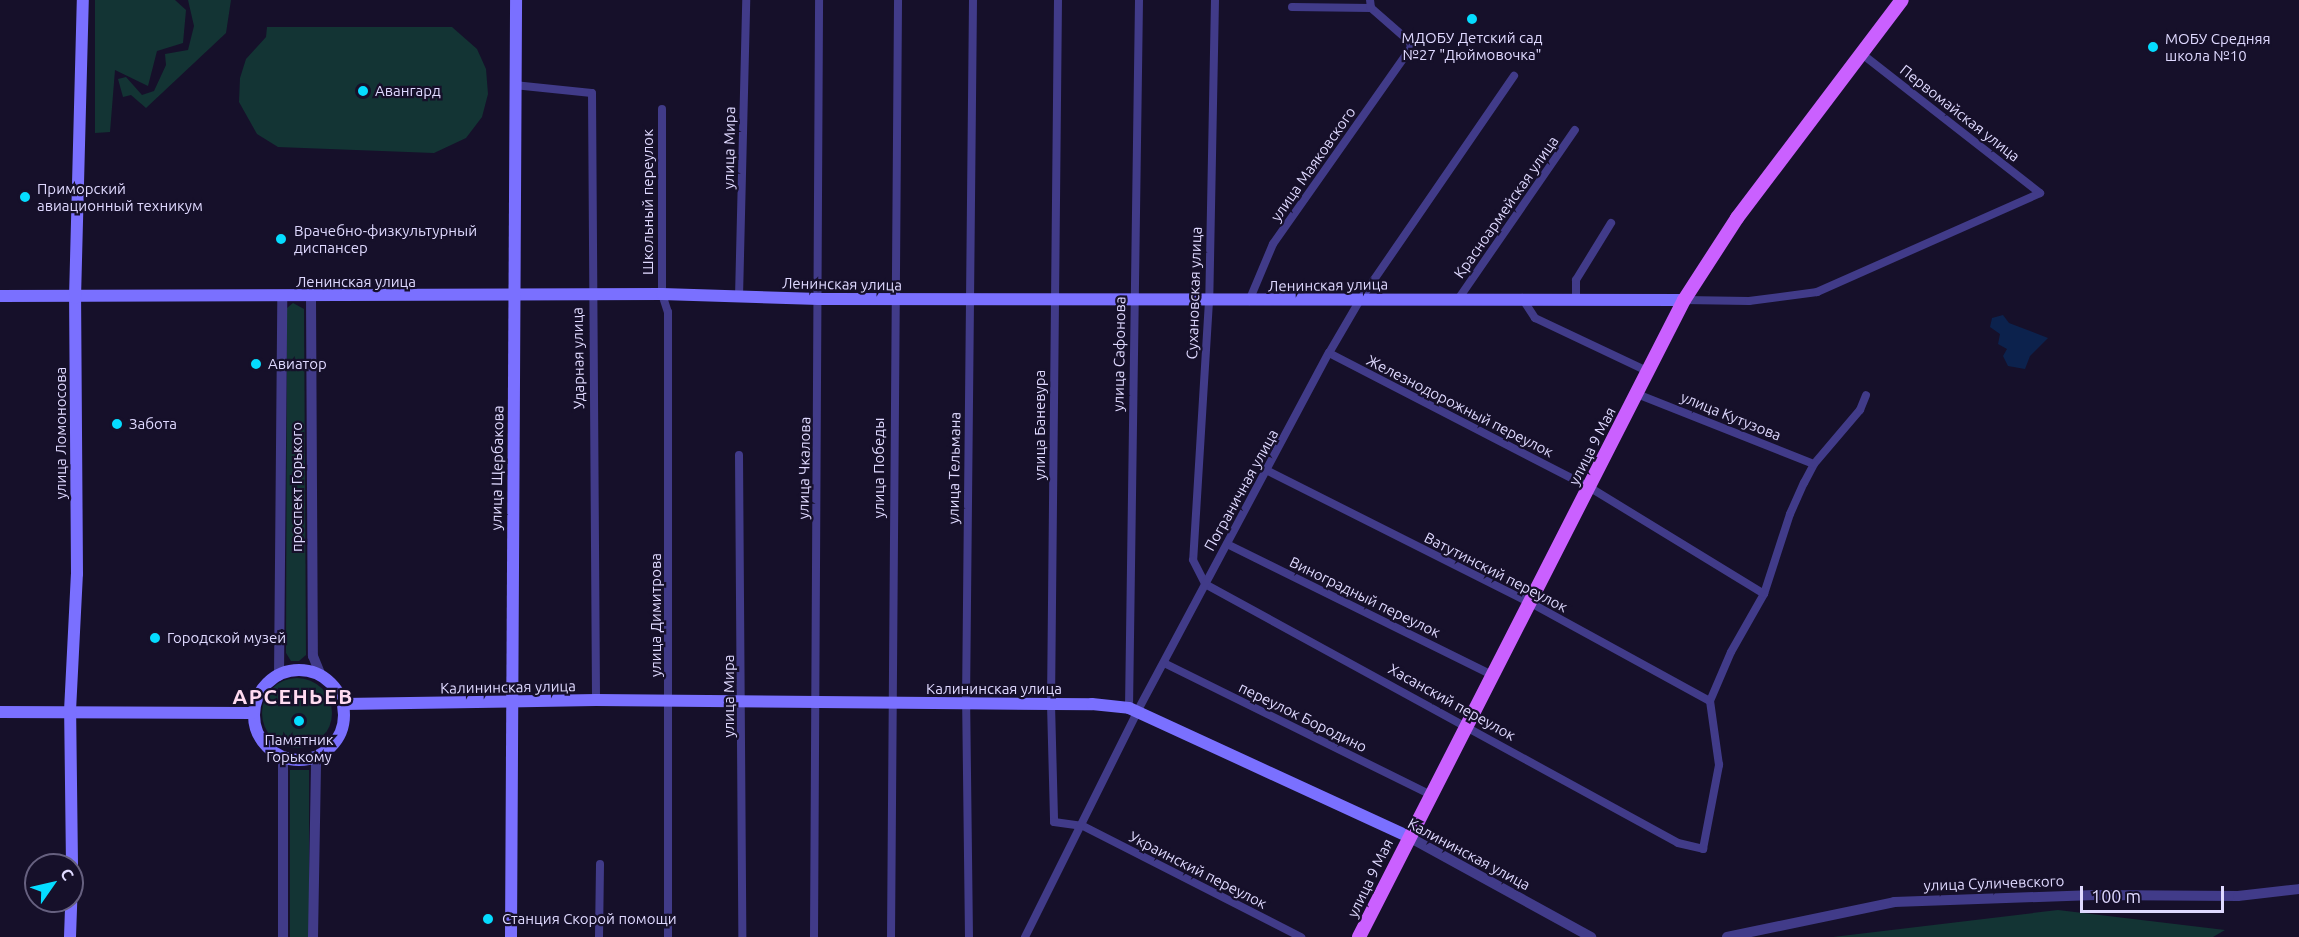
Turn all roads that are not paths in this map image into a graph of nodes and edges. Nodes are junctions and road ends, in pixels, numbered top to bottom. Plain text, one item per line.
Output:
1 (83, 0) edge
2 (516, 0) edge
3 (746, 0) edge
4 (819, 0) edge
5 (898, 0) edge
6 (973, 0) edge
7 (1058, 0) edge
8 (1139, 0) edge
9 (1215, 0) edge
10 (1902, 0) edge
11 (1370, 4) edge
12 (1292, 7) dead end
13 (1862, 54) junction
14 (1514, 76) dead end
15 (514, 85) junction
16 (662, 109) dead end
17 (1575, 130) dead end
18 (1611, 223) dead end
19 (662, 294) junction
20 (0, 296) edge
21 (282, 297) junction
22 (310, 297) junction
23 (514, 297) junction
24 (591, 297) junction
25 (739, 297) junction
26 (75, 298) junction
27 (1054, 298) junction
28 (1459, 298) junction
29 (1521, 298) junction
30 (1576, 298) junction
31 (819, 299) junction
32 (969, 299) junction
33 (1133, 299) junction
34 (893, 300) junction
35 (1360, 300) junction
36 (1684, 300) junction
37 (1209, 301) junction
38 (1250, 301) junction
39 (1329, 353) junction
40 (1649, 372) junction
41 (1637, 394) junction
42 (1866, 396) dead end
43 (739, 455) dead end
44 (1814, 464) junction
45 (1268, 471) junction
46 (1589, 487) junction
47 (1227, 544) junction
48 (1205, 584) junction
49 (1764, 594) junction
50 (1529, 602) junction
51 (1164, 663) junction
52 (1492, 675) junction
53 (279, 676) junction
54 (321, 676) junction
55 (596, 700) junction
56 (1710, 701) junction
57 (670, 702) junction
58 (511, 703) junction
59 (815, 703) junction
60 (966, 703) junction
61 (343, 704) junction
62 (743, 704) junction
63 (892, 704) junction
64 (1052, 704) junction
65 (1134, 709) junction
66 (70, 711) junction
67 (0, 712) edge
68 (252, 713) junction
69 (1467, 725) junction
70 (283, 757) junction
71 (316, 757) junction
72 (1431, 795) junction
73 (1083, 826) junction
74 (1409, 837) junction
75 (72, 853) edge
76 (600, 864) dead end
77 (2299, 889) edge
78 (71, 913) edge
79 (1765, 933) edge
80 (70, 937) edge
81 (283, 937) edge
82 (313, 937) edge
83 (511, 937) edge
84 (599, 937) edge
85 (668, 937) edge
86 (742, 937) edge
87 (814, 937) edge
88 (891, 937) edge
89 (969, 937) edge
90 (1025, 937) edge
91 (1301, 937) edge
92 (1359, 937) edge
93 (1592, 937) edge
94 (1727, 937) edge

1 - 26 main road, улица Ломоносова
2 - 15 main road, улица Щербакова
3 - 25 street, улица Мира
4 - 31 street, улица Чкалова
5 - 34 street, улица Победы
6 - 32 street, улица Тельмана
7 - 27 street, улица Баневура
8 - 33 street, улица Сафонова
9 - 37 street, Сухановская улица
10 - 13 main road, улица 9 Мая
11 - 12 street
11 - 38 street, улица Маяковского
13 - 36 main road, улица 9 Мая
13 - 36 street, Первомайская улица
14 - 35 street, Пограничная улица
15 - 23 main road, улица Щербакова
15 - 24 street, Ударная улица
16 - 19 street, Школьный переулок
17 - 28 street, Красноармейская улица
18 - 30 street
19 - 24 main road, Ленинская улица
19 - 25 main road, Ленинская улица
19 - 57 street, улица Димитрова
20 - 26 main road, Ленинская улица
21 - 22 main road, Ленинская улица
21 - 26 main road, Ленинская улица
21 - 53 street, проспект Горького
22 - 23 main road, Ленинская улица
22 - 54 street, проспект Горького
23 - 24 main road, Ленинская улица
23 - 58 main road, улица Щербакова
24 - 55 street, Ударная улица
25 - 31 main road, Ленинская улица
26 - 66 main road, улица Ломоносова
27 - 32 main road, Ленинская улица
27 - 33 main road, Ленинская улица
27 - 64 street, улица Баневура
28 - 29 main road, Ленинская улица
28 - 35 main road, Ленинская улица
29 - 30 main road, Ленинская улица
29 - 40 street
30 - 36 main road, Ленинская улица
31 - 34 main road, Ленинская улица
31 - 59 street, улица Чкалова
32 - 34 main road, Ленинская улица
32 - 60 street, улица Тельмана
33 - 37 main road, Ленинская улица
33 - 65 street, улица Сафонова
34 - 63 street, улица Победы
35 - 38 main road, Ленинская улица
35 - 39 street, Пограничная улица
36 - 40 main road, улица 9 Мая
37 - 38 main road, Ленинская улица
37 - 48 street, Сухановская улица
39 - 45 street, Пограничная улица
39 - 46 street, Железнодорожный переулок
40 - 41 main road, улица 9 Мая
41 - 44 street, улица Кутузова
41 - 46 main road, улица 9 Мая
42 - 44 street
43 - 62 street, улица Мира
44 - 49 street
45 - 47 street, Пограничная улица
45 - 50 street, Ватутинский переулок
46 - 49 street, Железнодорожный переулок
46 - 50 main road, улица 9 Мая
47 - 48 street, Пограничная улица
47 - 52 street, Виноградный переулок
48 - 51 street, Пограничная улица
48 - 69 street, Хасанский переулок
49 - 56 street
50 - 52 main road, улица 9 Мая
50 - 56 street, Ватутинский переулок
51 - 65 street, Пограничная улица
51 - 72 street, переулок Бородино
52 - 69 main road, улица 9 Мая
53 - 54 main road
53 - 68 main road
54 - 61 main road, проспект Горького
55 - 57 main road, Калининская улица
55 - 58 main road, Калининская улица
56 - 69 street, Хасанский переулок
57 - 62 main road, Калининская улица
57 - 85 street, улица Димитрова
58 - 61 main road, Калининская улица
58 - 83 main road, улица Щербакова
59 - 62 main road, Калининская улица
59 - 63 main road, Калининская улица
59 - 87 street, улица Чкалова
60 - 63 main road, Калининская улица
60 - 64 main road, Калининская улица
60 - 89 street, улица Тельмана
61 - 71 main road
62 - 86 street, улица Мира
63 - 88 street, улица Победы
64 - 65 main road, Калининская улица
64 - 73 street, улица Баневура
65 - 73 street, Пограничная улица
65 - 74 main road, Калининская улица
66 - 67 main road
66 - 68 main road
66 - 75 main road, улица Ломоносова
68 - 70 main road
69 - 72 main road, улица 9 Мая
70 - 71 main road
70 - 81 street
71 - 82 street
72 - 74 main road, улица 9 Мая
73 - 90 street, Пограничная улица
73 - 91 street, Украинский переулок
74 - 92 main road, улица 9 Мая
74 - 93 street, Калининская улица
76 - 84 street
77 - 79 street, улица Суличевского
78 - 80 main road
79 - 94 street

